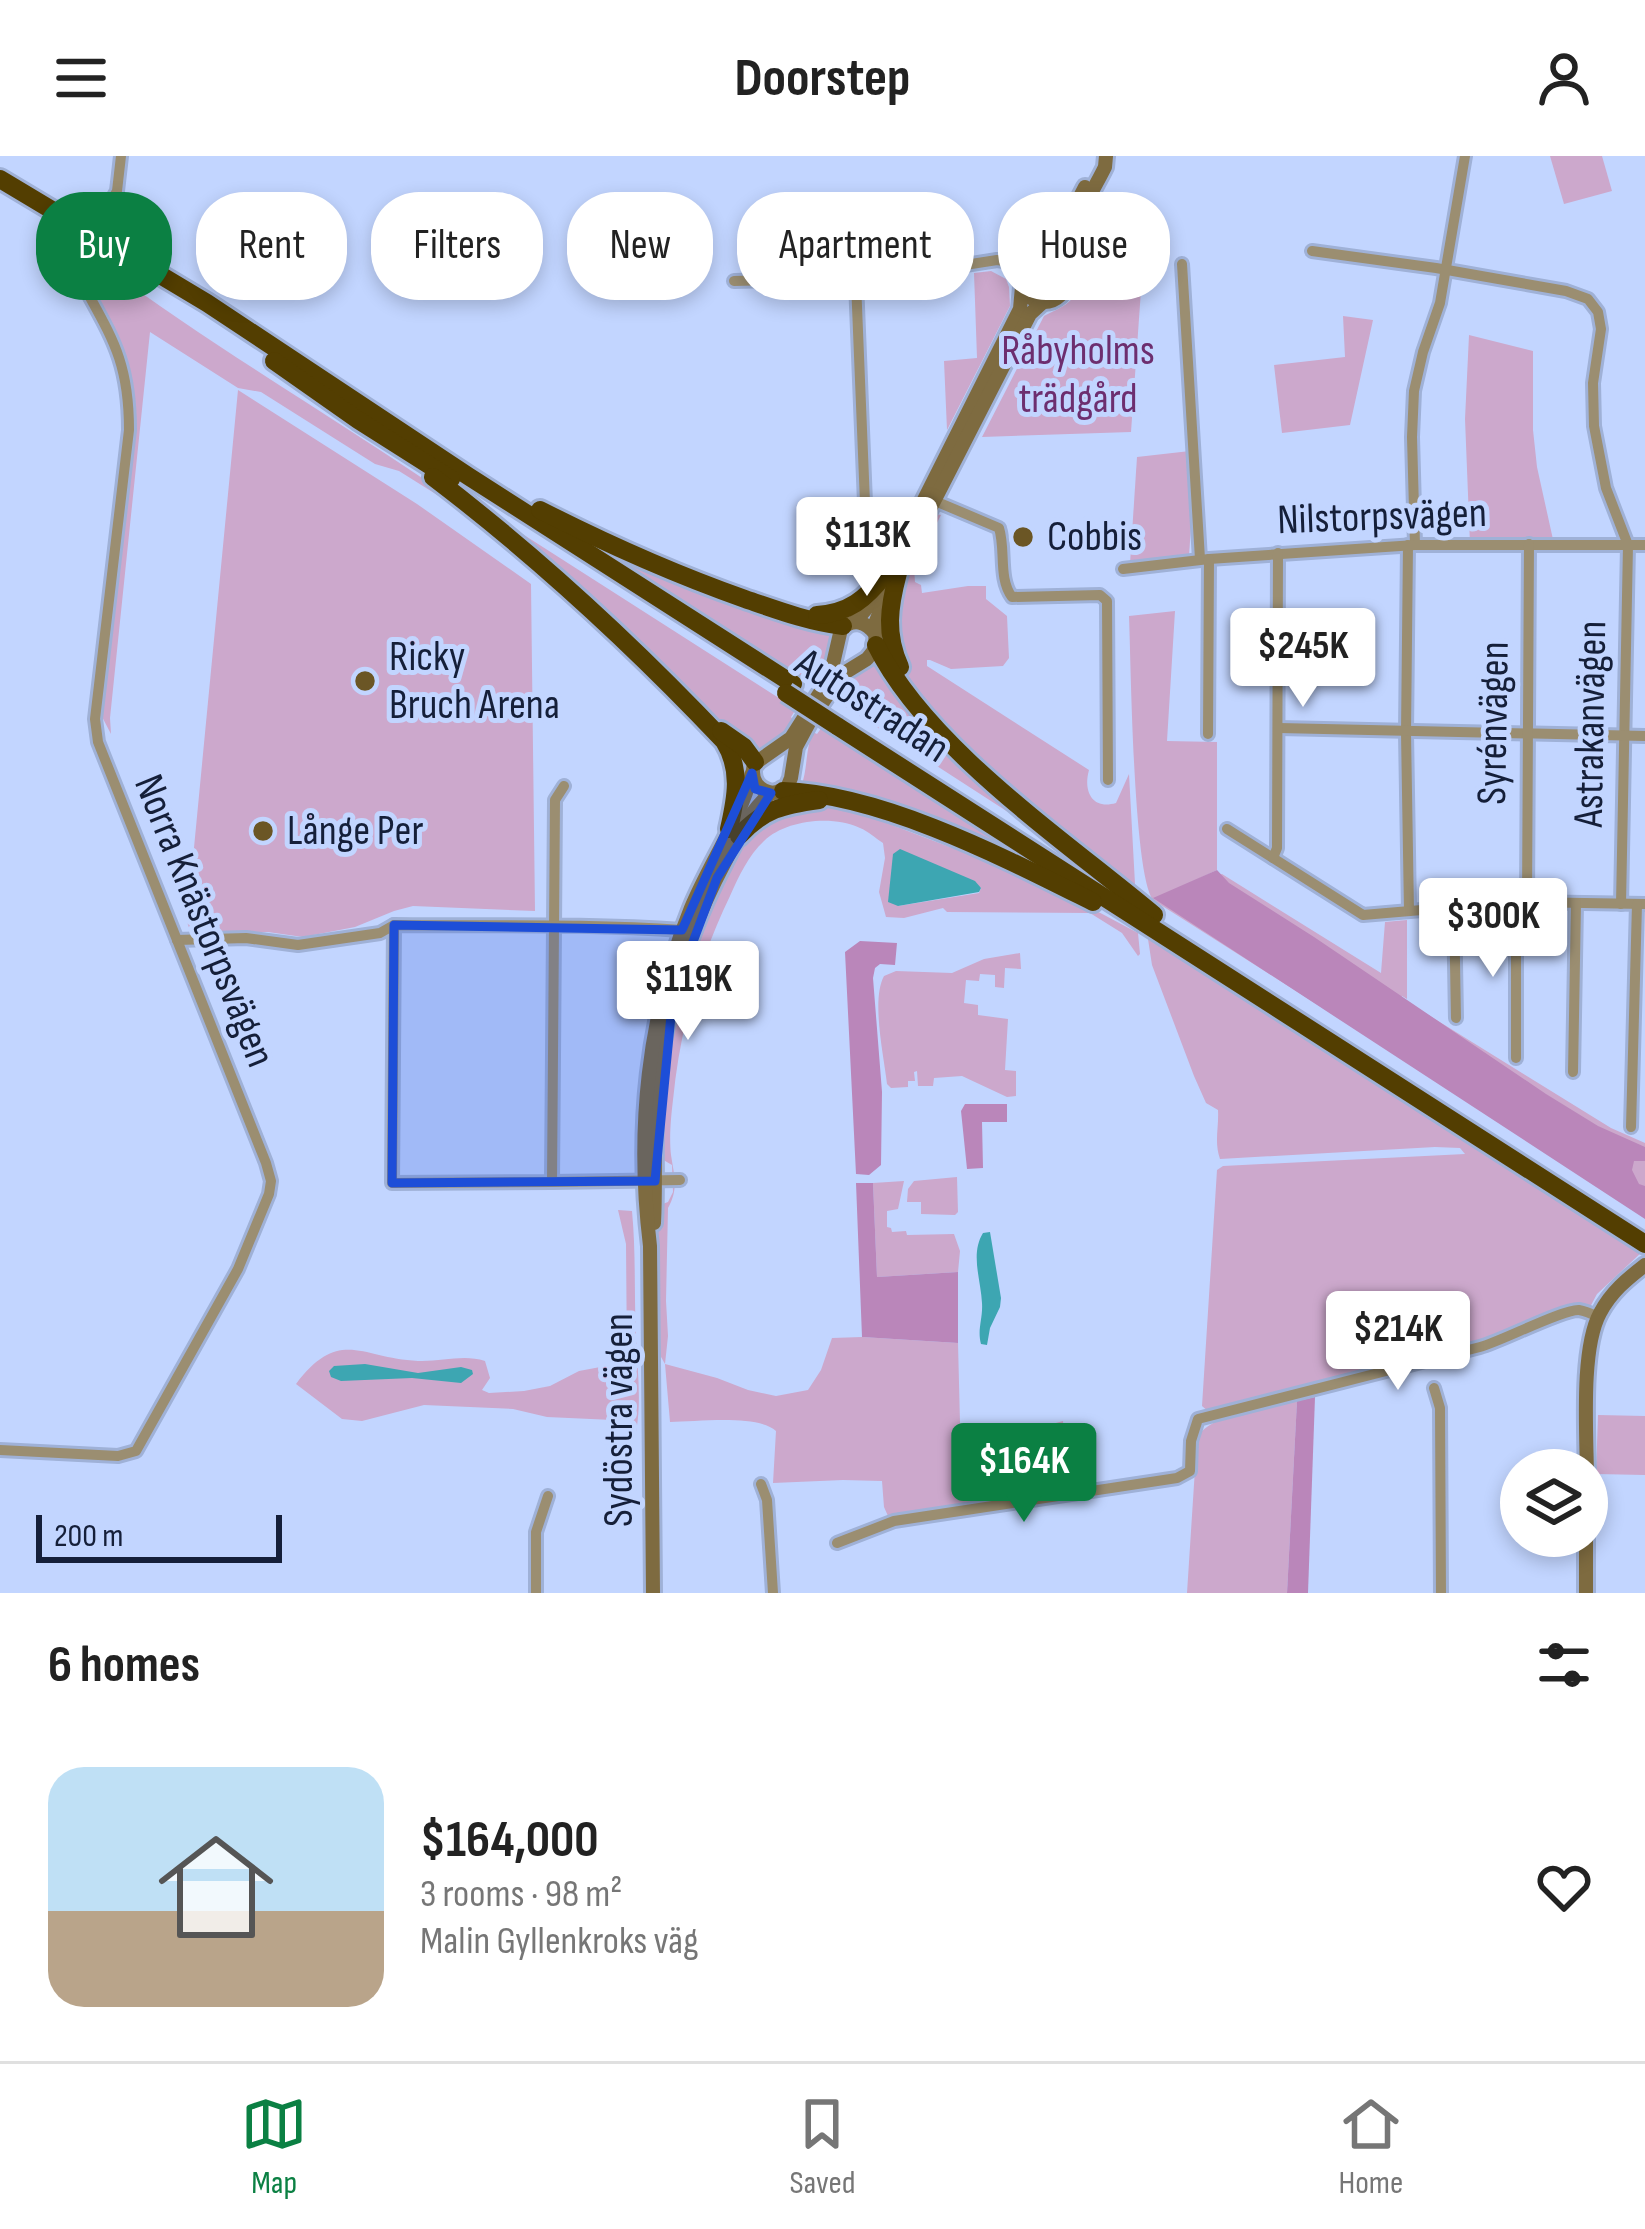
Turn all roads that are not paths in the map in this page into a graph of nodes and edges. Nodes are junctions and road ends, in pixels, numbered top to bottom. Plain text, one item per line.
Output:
1 (121, 156) edge
2 (1104, 156) edge
3 (1465, 156) edge
4 (0, 178) edge
5 (0, 191) edge
6 (116, 192) edge
7 (1085, 192) edge
8 (1092, 192) edge
9 (1312, 251) dead end
10 (1182, 264) dead end
11 (1444, 269) junction
12 (734, 280) dead end
13 (737, 280) edge
14 (91, 300) edge
15 (857, 300) edge
16 (1021, 300) edge
17 (1036, 300) edge
18 (1053, 300) edge
19 (1043, 302) junction
20 (358, 420) junction
21 (468, 476) junction
22 (929, 499) junction
23 (865, 503) dead end
24 (1528, 544) junction
25 (1412, 545) junction
26 (1628, 545) junction
27 (1645, 545) edge
28 (1278, 553) junction
29 (1204, 559) junction
30 (1124, 569) dead end
31 (892, 574) junction
32 (794, 615) junction
33 (849, 624) junction
34 (875, 640) junction
35 (790, 689) junction
36 (925, 713) junction
37 (702, 718) junction
38 (840, 721) junction
39 (1280, 728) junction
40 (1406, 733) junction
41 (1208, 734) dead end
42 (1528, 734) junction
43 (1625, 736) junction
44 (1645, 736) edge
45 (754, 768) junction
46 (1108, 780) dead end
47 (564, 786) dead end
48 (777, 792) junction
49 (836, 798) junction
50 (1227, 829) dead end
51 (734, 833) junction
52 (1273, 858) junction
53 (1521, 902) junction
54 (1576, 904) junction
55 (1621, 904) junction
56 (1641, 904) edge
57 (1454, 907) junction
58 (1409, 911) junction
59 (1154, 915) junction
60 (394, 925) junction
61 (554, 926) junction
62 (682, 930) junction
63 (177, 940) junction
64 (1179, 945) junction
65 (1456, 1018) dead end
66 (1516, 1058) dead end
67 (1573, 1072) dead end
68 (1631, 1127) dead end
69 (680, 1180) dead end
70 (650, 1181) junction
71 (552, 1182) junction
72 (1644, 1238) edge
73 (1645, 1265) edge
74 (1598, 1317) junction
75 (1434, 1388) dead end
76 (1588, 1449) edge
77 (0, 1450) edge
78 (761, 1484) dead end
79 (548, 1496) dead end
80 (837, 1543) dead end
81 (1586, 1557) edge
82 (536, 1593) edge
83 (653, 1593) edge
84 (772, 1593) edge
85 (1441, 1593) edge
86 (1586, 1593) edge

1 - 6 street
2 - 7 main road
2 - 8 main road
3 - 11 street
4 - 21 highway, Autostradan
5 - 20 highway, Autostradan
9 - 11 street
10 - 29 street
11 - 25 street
11 - 26 street
12 - 13 street
14 - 63 street, Norra Knästorpsvägen
15 - 23 street
16 - 22 main road
17 - 19 main road
18 - 19 main road
19 - 22 main road
20 - 35 highway, Autostradan
20 - 37 highway
21 - 32 highway
21 - 35 highway, Autostradan
22 - 31 main road
22 - 46 street
24 - 25 street, Nilstorpsvägen
24 - 26 street, Nilstorpsvägen
24 - 42 street, Syrénvägen
25 - 28 street, Nilstorpsvägen
25 - 40 street
26 - 27 street, Nilstorpsvägen
26 - 43 street, Astrakanvägen
28 - 29 street, Nilstorpsvägen
28 - 39 street
29 - 30 street, Nilstorpsvägen
29 - 41 street
31 - 32 highway
31 - 33 main road
31 - 34 main road
31 - 36 highway
32 - 33 highway
33 - 34 main road
33 - 45 main road
34 - 36 highway
34 - 48 main road, Sydöstra vägen
35 - 38 highway, Autostradan
36 - 59 highway
37 - 45 highway
37 - 51 highway
38 - 59 highway, Autostradan
38 - 64 highway, Autostradan
39 - 40 street
39 - 52 street
40 - 42 street
40 - 58 street
42 - 43 street
42 - 53 street, Syrénvägen
43 - 44 street
43 - 55 street, Astrakanvägen
45 - 48 main road
45 - 51 main road, Sydöstra vägen
47 - 61 street
48 - 49 highway
48 - 51 main road, Sydöstra vägen
49 - 51 highway
49 - 64 highway
50 - 52 street
51 - 62 main road, Sydöstra vägen
51 - 70 main road, Sydöstra vägen
52 - 58 street
53 - 54 street
53 - 57 street
53 - 66 street, Syrénvägen
54 - 55 street
54 - 67 street
55 - 56 street
56 - 68 street
57 - 58 street
57 - 65 street
59 - 72 highway, Autostradan
60 - 61 street
60 - 63 street
60 - 71 street
61 - 62 street
61 - 71 street
62 - 70 main road, Sydöstra vägen
63 - 77 street, Norra Knästorpsvägen
64 - 72 highway, Autostradan
69 - 70 street
70 - 71 street
70 - 83 main road, Sydöstra vägen
73 - 74 main road
74 - 76 main road
74 - 80 street
75 - 85 street
78 - 84 street
79 - 82 street
81 - 86 main road

